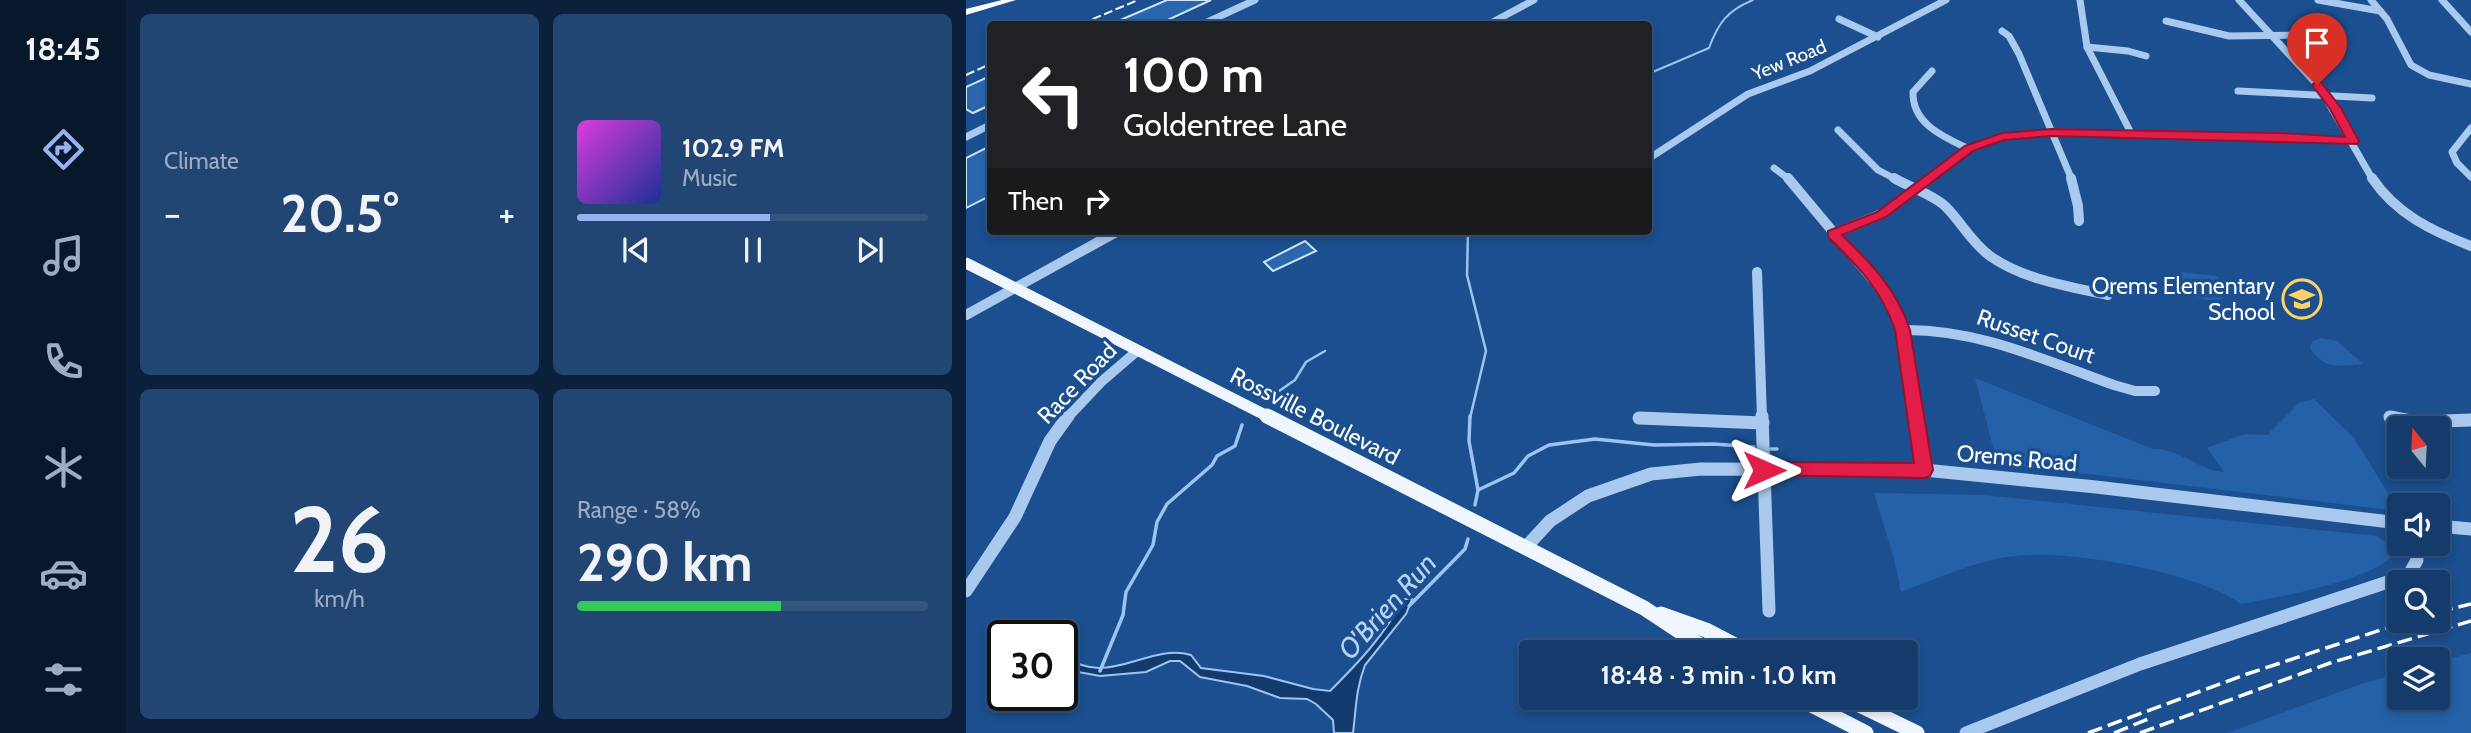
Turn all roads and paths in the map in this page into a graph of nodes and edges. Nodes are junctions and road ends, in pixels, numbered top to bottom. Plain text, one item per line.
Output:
1 (990, 0) edge
2 (1012, 0) edge
3 (1255, 0) edge
4 (1534, 0) edge
5 (1946, 0) edge
6 (2080, 0) edge
7 (2239, 0) edge
8 (2318, 0) edge
9 (2371, 0) edge
10 (2442, 0) edge
11 (966, 6) edge
12 (2380, 10) junction
13 (966, 12) edge
14 (1839, 19) dead end
15 (1210, 21) edge
16 (1495, 21) edge
17 (2166, 21) dead end
18 (2002, 31) dead end
19 (2471, 32) edge
20 (2271, 36) junction
21 (2315, 36) dead end
22 (1878, 37) junction
23 (2087, 47) junction
24 (2146, 56) dead end
25 (1931, 71) dead end
26 (2471, 84) edge
27 (2238, 91) dead end
28 (2325, 96) junction
29 (2372, 98) dead end
30 (987, 126) edge
31 (2471, 128) edge
32 (1838, 130) dead end
33 (2051, 132) junction
34 (2130, 133) junction
35 (966, 137) edge
36 (2353, 141) junction
37 (1969, 149) junction
38 (1652, 156) edge
39 (1774, 167) dead end
40 (2471, 177) edge
41 (1916, 190) junction
42 (2079, 221) dead end
43 (1833, 234) junction
44 (1111, 235) edge
45 (2471, 246) edge
46 (966, 263) edge
47 (1757, 272) dead end
48 (1016, 287) junction
49 (2108, 295) dead end
50 (966, 315) edge
51 (1903, 330) junction
52 (1137, 351) junction
53 (2155, 391) dead end
54 (1639, 418) dead end
55 (2471, 420) edge
56 (2450, 421) edge
57 (1763, 423) junction
58 (1764, 470) junction
59 (1924, 470) junction
60 (2387, 522) edge
61 (2450, 527) edge
62 (2471, 528) edge
63 (1526, 547) junction
64 (2419, 556) edge
65 (966, 591) edge
66 (1644, 608) junction
67 (1769, 611) dead end
68 (1692, 640) edge
69 (1725, 640) edge
70 (1821, 710) edge
71 (1870, 710) edge
72 (1889, 719) joint
73 (1863, 732) edge
74 (1917, 733) edge
75 (1966, 733) edge

1 - 11 highway
2 - 13 highway
3 - 15 street
4 - 16 street
5 - 22 street, Yew Road
6 - 23 street
7 - 20 street
8 - 12 street
9 - 12 street
10 - 19 street
12 - 26 street
14 - 22 street
17 - 20 street
18 - 33 street
20 - 21 street
20 - 28 street
22 - 38 street, Yew Road
23 - 24 street
23 - 34 street
25 - 37 street
27 - 28 street
28 - 29 street
28 - 36 street
30 - 35 street
31 - 40 street
32 - 41 street
33 - 34 street
33 - 37 street
33 - 42 street
34 - 36 street
36 - 45 street
37 - 41 street
39 - 43 street
41 - 43 street
41 - 49 street
43 - 51 street
44 - 48 street
46 - 48 main road, Rossville Boulevard
47 - 57 street
48 - 50 street
48 - 52 main road, Rossville Boulevard
51 - 53 street, Russet Court
51 - 59 street
52 - 63 main road, Rossville Boulevard
52 - 65 street, Race Road
54 - 57 street
55 - 56 street
57 - 58 street
58 - 59 street, Orems Road
58 - 63 street, Orems Road
58 - 67 street
59 - 60 street, Orems Road
61 - 62 street
63 - 66 main road, Rossville Boulevard
64 - 75 street
66 - 68 main road, Rossville Boulevard
66 - 69 main road, Rossville Boulevard
70 - 73 main road
71 - 72 main road
72 - 74 main road

